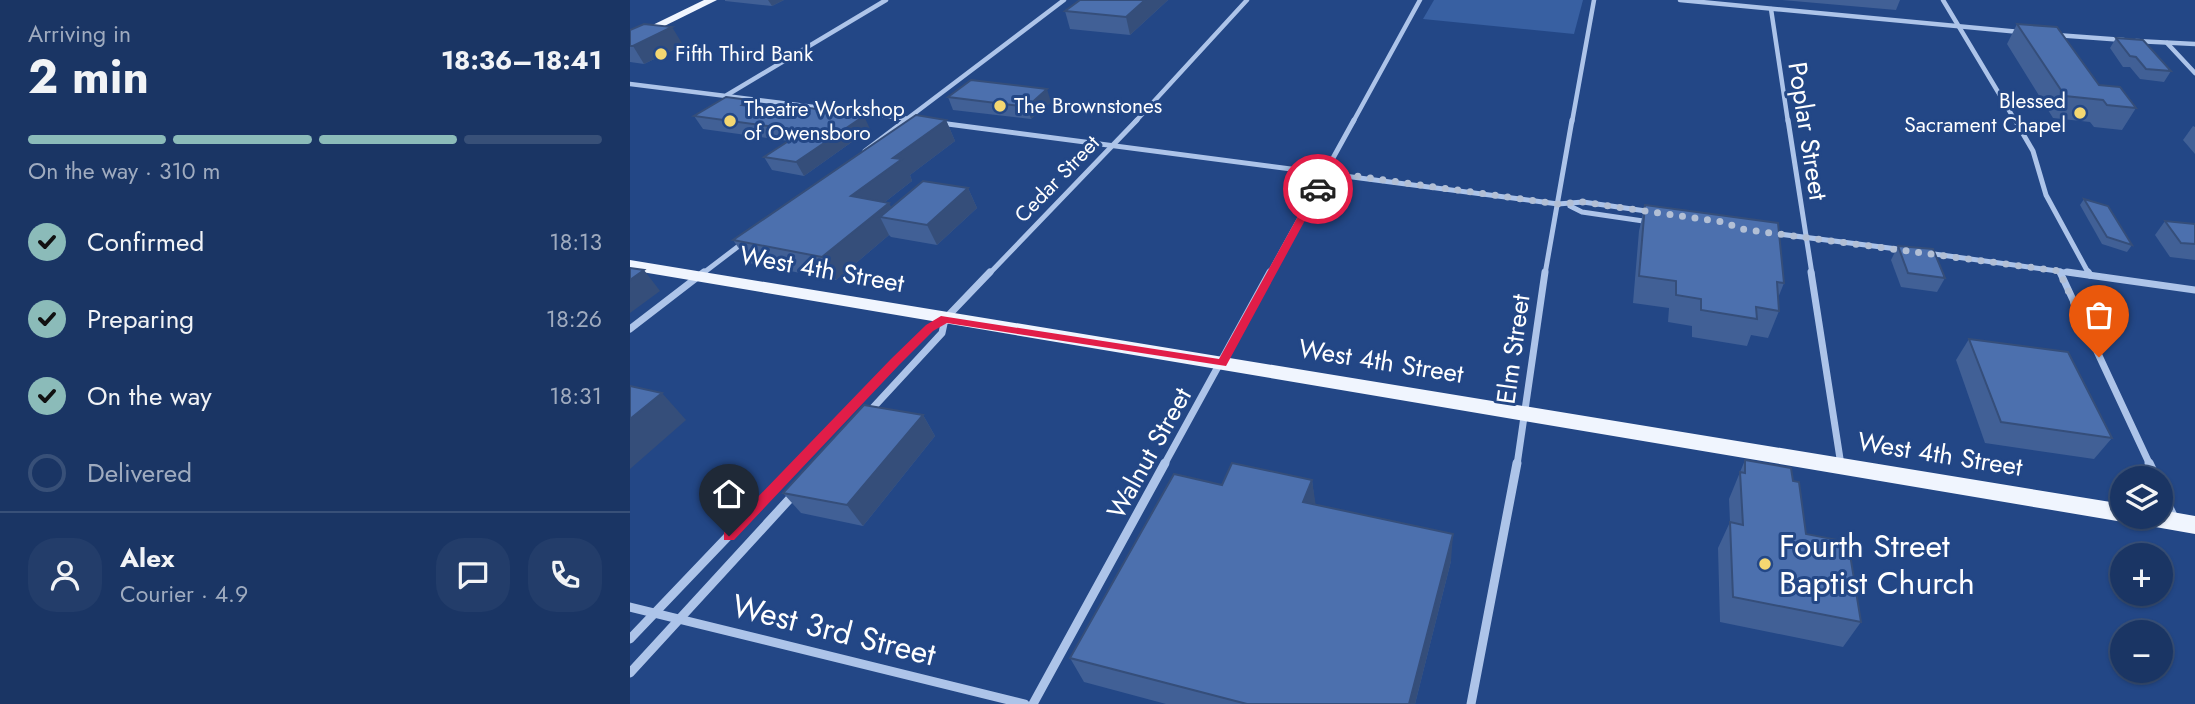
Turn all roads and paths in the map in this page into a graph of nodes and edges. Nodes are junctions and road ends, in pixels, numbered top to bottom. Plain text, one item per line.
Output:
1 (712, 0) edge
2 (886, 0) edge
3 (1064, 0) edge
4 (1247, 0) edge
5 (1420, 0) edge
6 (1594, 0) edge
7 (1680, 0) edge
8 (1758, 0) edge
9 (1943, 0) edge
10 (1759, 8) junction
11 (1771, 9) junction
12 (1961, 27) junction
13 (2023, 32) edge
14 (2047, 34) edge
15 (630, 40) edge
16 (2167, 42) junction
17 (2195, 44) edge
18 (2195, 73) edge
19 (630, 84) edge
20 (726, 96) junction
21 (907, 119) junction
22 (1114, 145) junction
23 (863, 152) edge
24 (1327, 172) junction
25 (1558, 204) junction
26 (1569, 205) junction
27 (1660, 213) edge
28 (1660, 223) edge
29 (1767, 232) edge
30 (753, 235) edge
31 (1806, 237) junction
32 (630, 265) edge
33 (2059, 271) junction
34 (2090, 275) junction
35 (699, 277) junction
36 (2195, 290) edge
37 (945, 319) junction
38 (630, 328) edge
39 (1222, 363) junction
40 (1524, 413) junction
41 (858, 425) edge
42 (1841, 466) junction
43 (2150, 466) edge
44 (801, 486) edge
45 (2173, 506) edge
46 (2110, 511) edge
47 (2185, 523) edge
48 (630, 607) edge
49 (655, 613) junction
50 (680, 619) junction
51 (630, 639) edge
52 (630, 673) edge
53 (1025, 704) edge
54 (1033, 704) edge
55 (1471, 704) edge

1 - 15 main road
2 - 20 street
3 - 21 street
4 - 22 street, Cedar Street
5 - 24 street, Walnut Street
6 - 25 street, Elm Street
7 - 10 street
8 - 10 street
9 - 12 street
10 - 11 street
11 - 12 street
11 - 31 street, Poplar Street
12 - 13 street
12 - 34 street
14 - 16 street
16 - 17 street
16 - 18 street
19 - 20 street
20 - 21 street
21 - 22 street
21 - 23 street
22 - 24 street
22 - 37 street, Cedar Street
24 - 25 street
24 - 39 street, Walnut Street
25 - 26 street
25 - 40 street, Elm Street
26 - 27 street
26 - 28 street
29 - 31 street
30 - 35 street
31 - 33 street
31 - 42 street, Poplar Street
32 - 35 main road, West 4th Street
33 - 34 street
33 - 43 street
34 - 36 street
35 - 37 main road, West 4th Street
35 - 38 street
37 - 39 main road, West 4th Street
37 - 41 street, Cedar Street
37 - 49 street, Cedar Street
39 - 40 main road, West 4th Street
39 - 54 street, Walnut Street
40 - 42 main road, West 4th Street
40 - 55 street, Elm Street
42 - 46 main road, West 4th Street
44 - 50 street
45 - 47 street
48 - 49 street, West 3rd Street
49 - 50 street, West 3rd Street
49 - 51 street, Cedar Street
50 - 52 street
50 - 53 street, West 3rd Street

